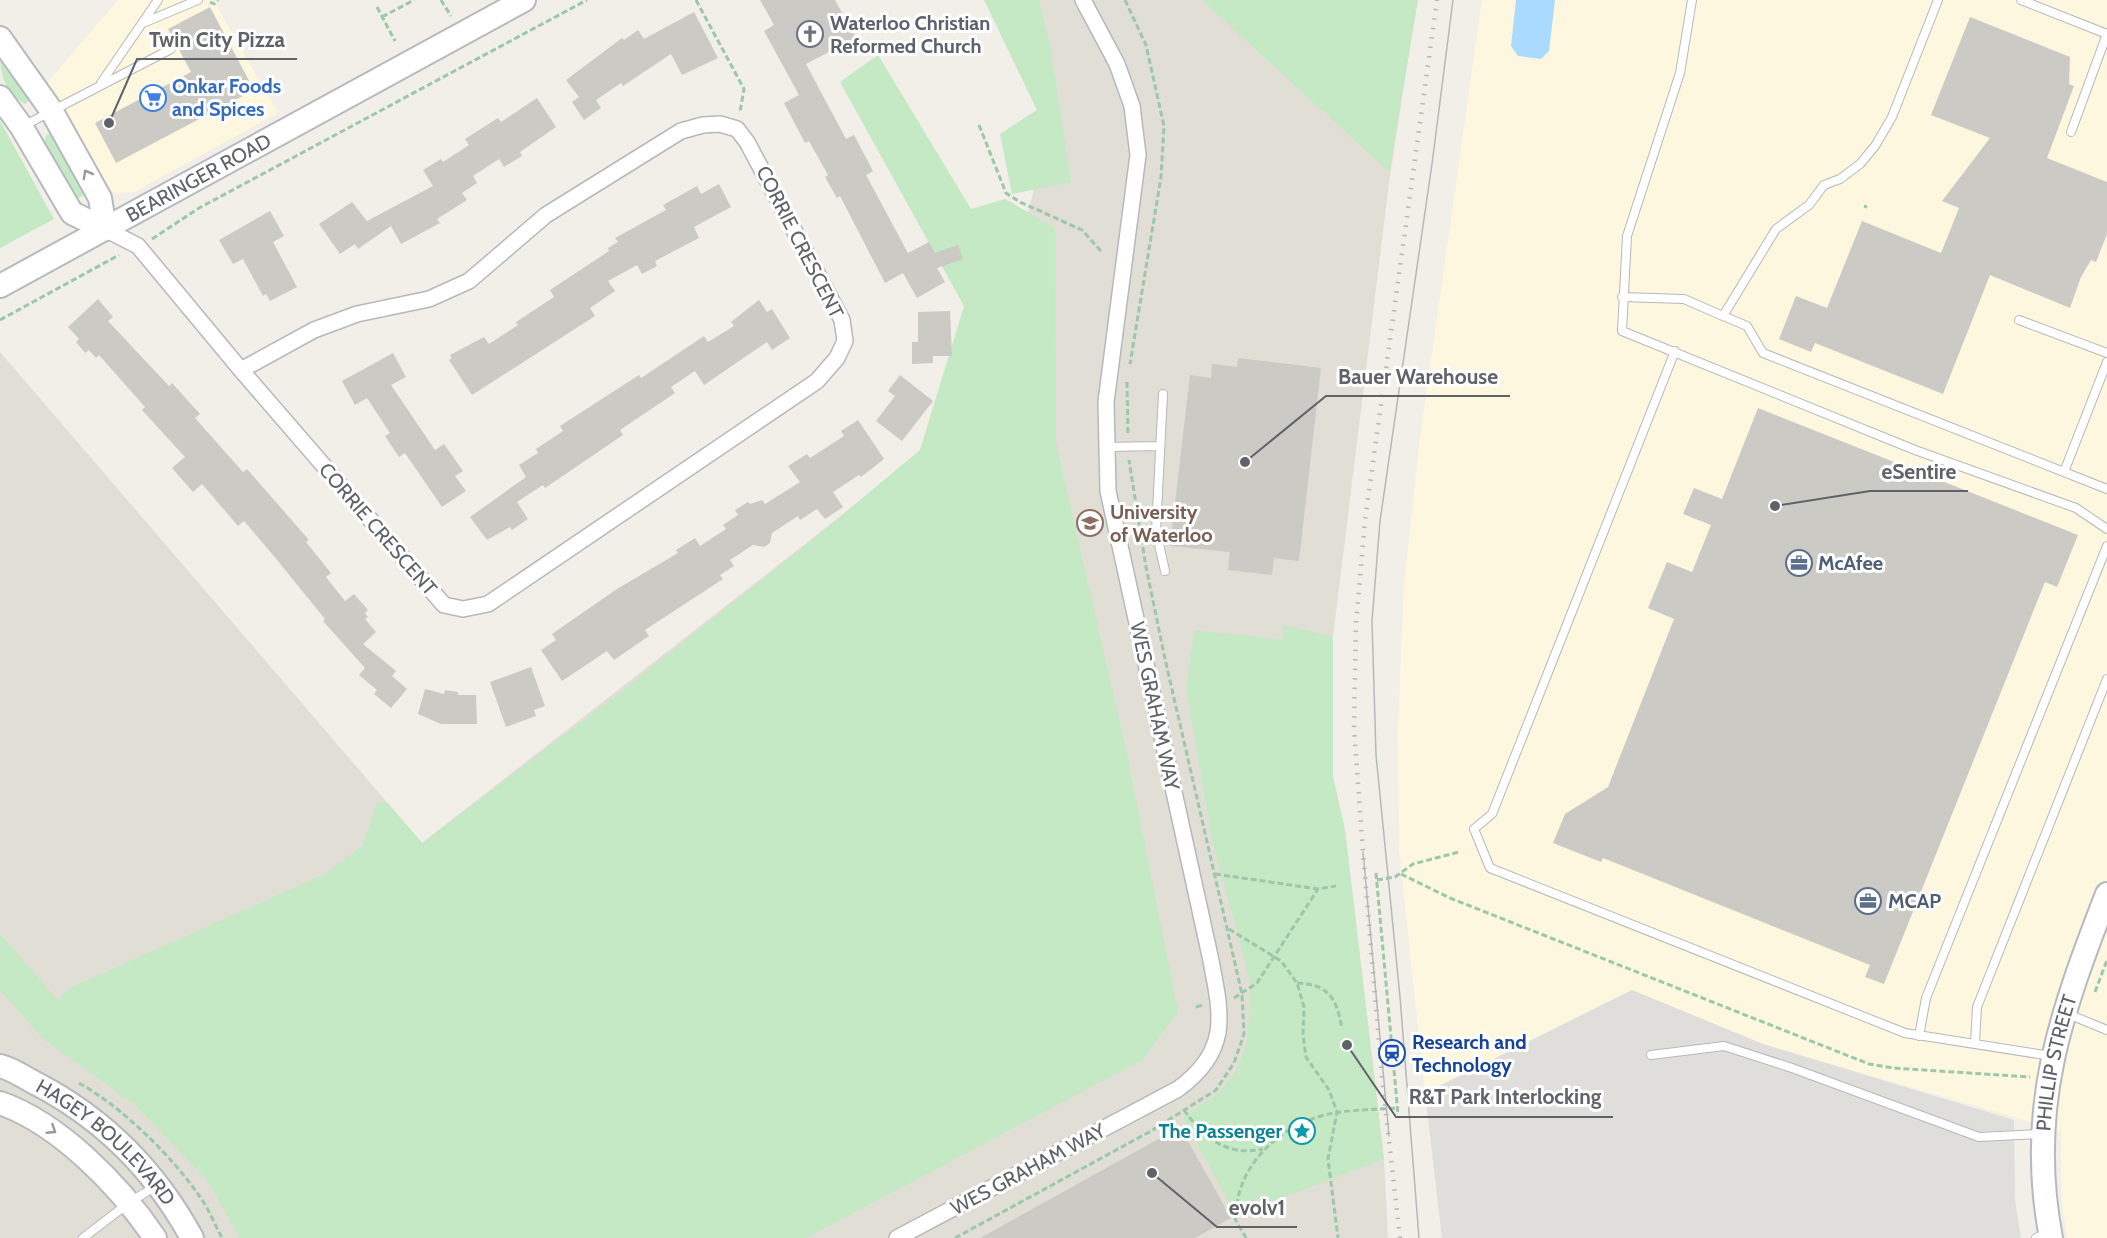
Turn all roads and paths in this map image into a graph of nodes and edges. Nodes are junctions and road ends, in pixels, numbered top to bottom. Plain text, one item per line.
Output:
1 (158, 0) edge
2 (198, 0) edge
3 (207, 0) edge
4 (218, 0) edge
5 (414, 0) edge
6 (524, 0) edge
7 (587, 0) edge
8 (696, 0) edge
9 (1083, 0) edge
10 (1692, 0) edge
11 (1938, 0) edge
12 (2021, 0) edge
13 (377, 7) dead end
14 (382, 17) junction
15 (141, 24) junction
16 (2107, 34) edge
17 (0, 38) edge
18 (395, 40) dead end
19 (171, 49) dead end
20 (100, 85) junction
21 (0, 97) edge
22 (51, 110) junction
23 (979, 125) dead end
24 (21, 126) junction
25 (737, 129) junction
26 (2071, 132) dead end
27 (105, 229) junction
28 (149, 240) dead end
29 (1101, 251) dead end
30 (119, 255) dead end
31 (0, 286) edge
32 (1622, 297) junction
33 (1723, 316) junction
34 (0, 320) edge
35 (2019, 320) dead end
36 (1675, 351) junction
37 (2107, 353) edge
38 (2107, 362) edge
39 (241, 370) junction
40 (1163, 394) dead end
41 (1160, 446) junction
42 (1107, 447) junction
43 (2064, 472) junction
44 (2107, 489) edge
45 (2107, 529) edge
46 (2107, 546) edge
47 (1165, 571) dead end
48 (2107, 679) edge
49 (1459, 852) dead end
50 (1376, 873) dead end
51 (1215, 874) dead end
52 (1401, 874) junction
53 (1377, 880) junction
54 (1336, 886) dead end
55 (1317, 890) junction
56 (2107, 894) edge
57 (1227, 928) dead end
58 (1273, 955) junction
59 (2107, 960) edge
60 (1297, 983) junction
61 (1234, 999) dead end
62 (2074, 1016) junction
63 (1342, 1029) dead end
64 (2107, 1030) edge
65 (1919, 1036) junction
66 (1975, 1043) junction
67 (1651, 1055) dead end
68 (2051, 1056) junction
69 (0, 1066) edge
70 (2033, 1078) dead end
71 (0, 1103) edge
72 (1398, 1108) junction
73 (1184, 1110) dead end
74 (1336, 1112) junction
75 (1398, 1114) dead end
76 (2043, 1134) junction
77 (1264, 1149) junction
78 (158, 1185) junction
79 (130, 1202) junction
80 (2046, 1236) edge
81 (83, 1238) edge
82 (154, 1238) edge
83 (192, 1238) edge
84 (897, 1238) edge
85 (1246, 1238) edge
86 (1338, 1238) edge

1 - 15 lane
2 - 15 lane
3 - 4 path
5 - 14 path
6 - 27 street, BEARINGER ROAD
7 - 28 path
8 - 25 path
9 - 42 street, WES GRAHAM WAY
10 - 32 lane
11 - 33 lane
12 - 16 lane
13 - 14 path
14 - 18 path
15 - 20 lane
16 - 26 lane
17 - 22 street
19 - 20 lane
20 - 22 lane
21 - 24 street
22 - 24 lane
27 -> 22 street
23 - 29 path
24 - 27 street
25 - 39 street
25 - 39 street, CORRIE CRESCENT
27 - 31 street, BEARINGER ROAD
27 - 39 street, CORRIE CRESCENT
30 - 34 path
32 - 33 lane
32 - 36 lane
33 - 43 lane
35 - 37 lane
36 - 45 lane
36 - 65 lane
38 - 43 lane
40 - 41 lane
41 - 42 lane
41 - 47 lane
42 - 84 street, WES GRAHAM WAY
43 - 44 lane
46 - 65 lane
48 - 66 lane
49 - 52 path
50 - 53 path
51 - 55 path
52 - 53 path
52 - 70 path
53 - 72 path
54 - 55 path
55 - 58 path
56 - 62 street, PHILLIP STREET
57 - 58 path
58 - 60 path
58 - 61 path
59 - 62 path
60 - 63 path
60 - 74 path
62 - 64 lane
62 - 68 street, PHILLIP STREET
65 - 66 lane
66 - 68 lane
67 - 76 lane
68 - 76 street, PHILLIP STREET
69 - 78 street, HAGEY BOULEVARD
71 -> 79 street, HAGEY BOULEVARD
72 - 74 path
72 - 75 path
73 - 77 path
74 - 77 path
74 - 86 path
76 - 80 street, PHILLIP STREET
77 - 85 path
78 - 79 lane
78 - 83 street, HAGEY BOULEVARD
79 - 81 lane
79 - 82 street, HAGEY BOULEVARD

